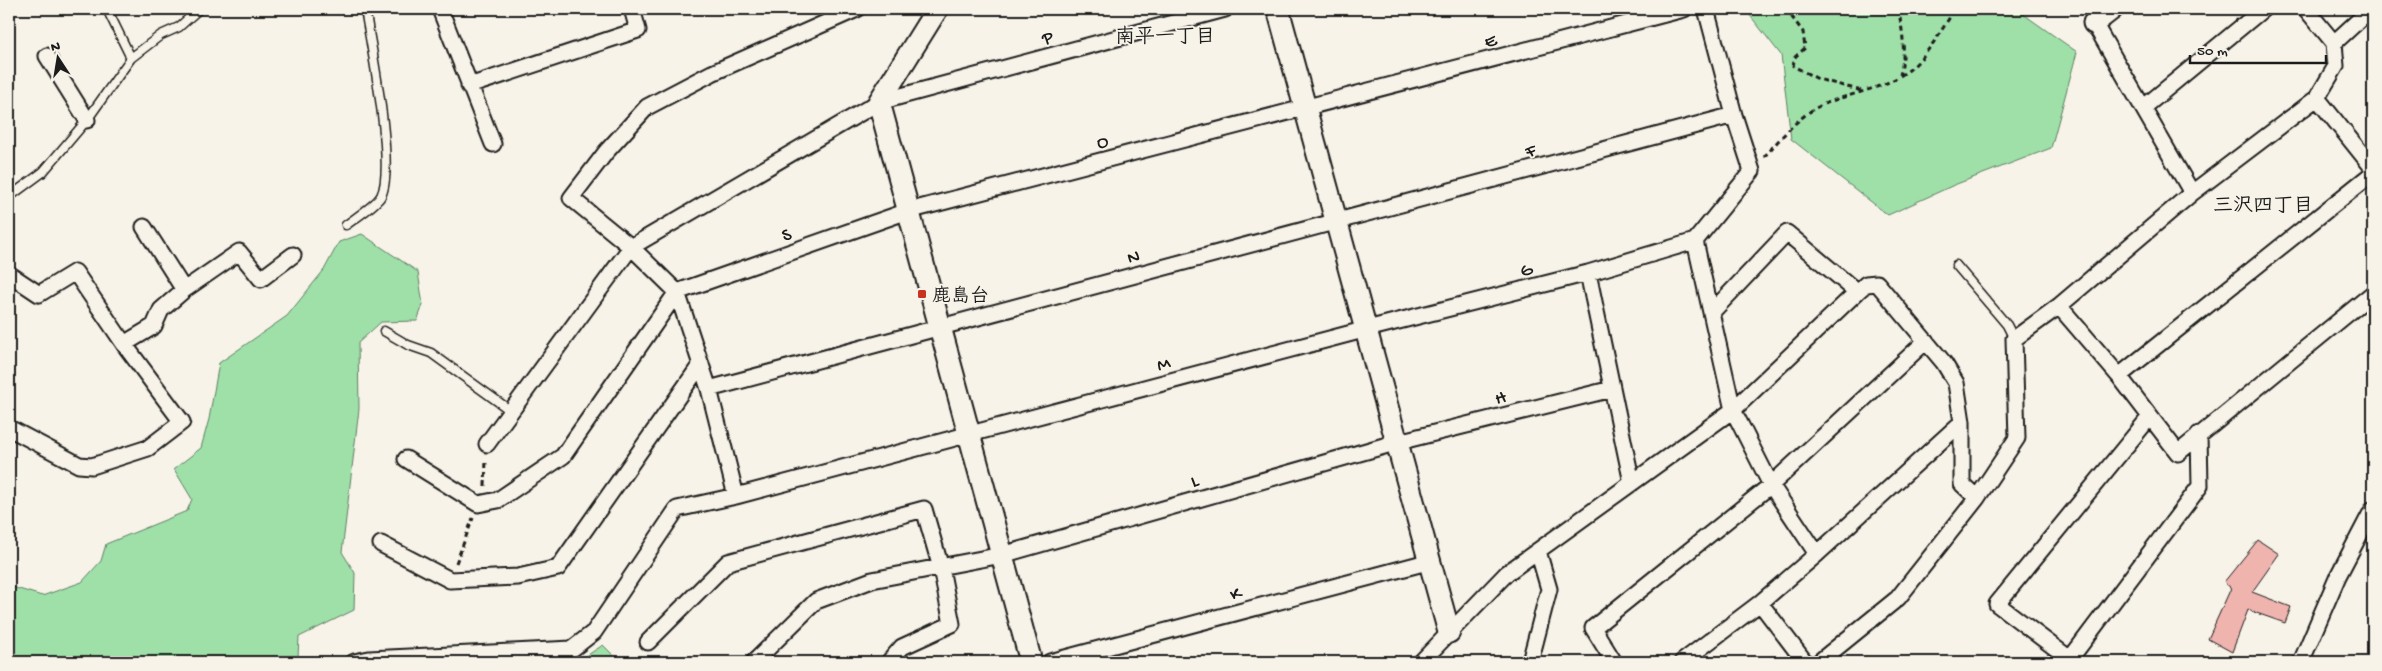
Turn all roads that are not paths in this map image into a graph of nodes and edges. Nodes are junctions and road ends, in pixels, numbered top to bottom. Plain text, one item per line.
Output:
1 (107, 9) edge
2 (199, 9) edge
3 (365, 9) edge
4 (440, 9) edge
5 (632, 9) edge
6 (857, 9) edge
7 (937, 9) edge
8 (1225, 9) edge
9 (1278, 9) edge
10 (1684, 9) edge
11 (1706, 9) edge
12 (2112, 9) edge
13 (2263, 9) edge
14 (2306, 9) edge
15 (2371, 9) edge
16 (2094, 23) joint
17 (2334, 43) junction
18 (47, 56) dead end
19 (131, 58) junction
20 (469, 86) junction
21 (2317, 98) junction
22 (879, 102) junction
23 (1306, 107) junction
24 (2143, 108) junction
25 (1734, 115) junction
26 (87, 120) junction
27 (492, 144) dead end
28 (2373, 168) edge
29 (2373, 173) edge
30 (2192, 193) junction
31 (9, 196) edge
32 (908, 211) junction
33 (1337, 221) junction
34 (346, 225) dead end
35 (144, 228) dead end
36 (1695, 241) junction
37 (631, 247) junction
38 (293, 255) dead end
39 (1956, 265) dead end
40 (1588, 273) junction
41 (9, 274) edge
42 (184, 290) junction
43 (677, 292) junction
44 (1857, 292) junction
45 (2373, 293) edge
46 (2059, 306) junction
47 (1712, 312) junction
48 (940, 327) junction
49 (1366, 329) junction
50 (384, 331) dead end
51 (2014, 339) junction
52 (1926, 342) junction
53 (124, 344) junction
54 (701, 364) junction
55 (2118, 376) junction
56 (709, 389) junction
57 (1612, 389) junction
58 (1733, 410) junction
59 (511, 412) junction
60 (2149, 418) junction
61 (1962, 422) junction
62 (9, 428) edge
63 (969, 433) junction
64 (2200, 434) junction
65 (1398, 442) junction
66 (487, 444) road end
67 (406, 459) dead end
68 (1632, 483) junction
69 (1771, 485) junction
70 (736, 496) junction
71 (1976, 498) junction
72 (2373, 509) edge
73 (381, 544) dead end
74 (1538, 551) junction
75 (1817, 554) junction
76 (1002, 555) junction
77 (1431, 561) junction
78 (941, 568) junction
79 (1760, 603) junction
80 (1449, 632) junction
81 (648, 642) dead end
82 (370, 661) edge
83 (354, 662) edge
84 (754, 662) edge
85 (889, 662) edge
86 (1031, 662) edge
87 (1050, 662) edge
88 (1421, 662) edge
89 (1530, 662) edge
90 (1614, 662) edge
91 (1682, 662) edge
92 (1805, 662) edge
93 (1819, 662) edge
94 (2302, 662) edge

1 - 19 lane
2 - 19 lane
3 - 34 lane
4 - 20 street
5 - 20 street
6 - 37 street
7 - 22 street
8 - 22 street, P
9 - 23 street
10 - 23 street, E
11 - 25 street
12 - 16 street
13 - 24 street
14 - 17 street
15 - 17 street
16 - 24 street
17 - 21 street
18 - 26 street
19 - 26 lane
20 - 27 street
21 - 28 street
21 - 30 street
22 - 32 street
22 - 37 street, P
23 - 32 street, O
23 - 33 street
24 - 30 street
25 - 33 street, F
25 - 36 street
26 - 31 lane
29 - 55 street
30 - 46 street
32 - 43 street, S
32 - 48 street
33 - 48 street, N
33 - 49 street
35 - 42 street
36 - 40 street, G
36 - 47 street
37 - 43 street
37 - 59 street
38 - 42 street
39 - 51 lane
40 - 49 street, G
40 - 57 street
41 - 53 street
42 - 53 street
43 - 54 street
43 - 67 street
44 - 47 street
44 - 52 street
44 - 58 street
45 - 64 street
46 - 51 street
46 - 55 street
47 - 58 street
48 - 56 street, N
48 - 63 street
49 - 63 street, M
49 - 65 street
50 - 59 lane
51 - 71 street
52 - 61 street
52 - 69 street
53 - 62 street
54 - 56 street
54 - 73 street
55 - 60 street
56 - 70 street
57 - 65 street, H
57 - 68 street
58 - 68 street
58 - 69 street
59 - 66 street
60 - 64 street
60 - 64 street
61 - 71 street
61 - 75 street
63 - 70 street, M
63 - 76 street
65 - 76 street, L
65 - 77 street
68 - 74 street
69 - 75 street
69 - 90 street
70 - 82 street, M
71 - 93 street
72 - 94 street
74 - 80 street
74 - 89 street
75 - 79 street
76 - 78 street, L
76 - 86 street
77 - 80 street
77 - 87 street, K
78 - 81 street
78 - 84 street, L
78 - 85 street
79 - 91 street
79 - 92 street
80 - 88 street
82 - 83 street, M

